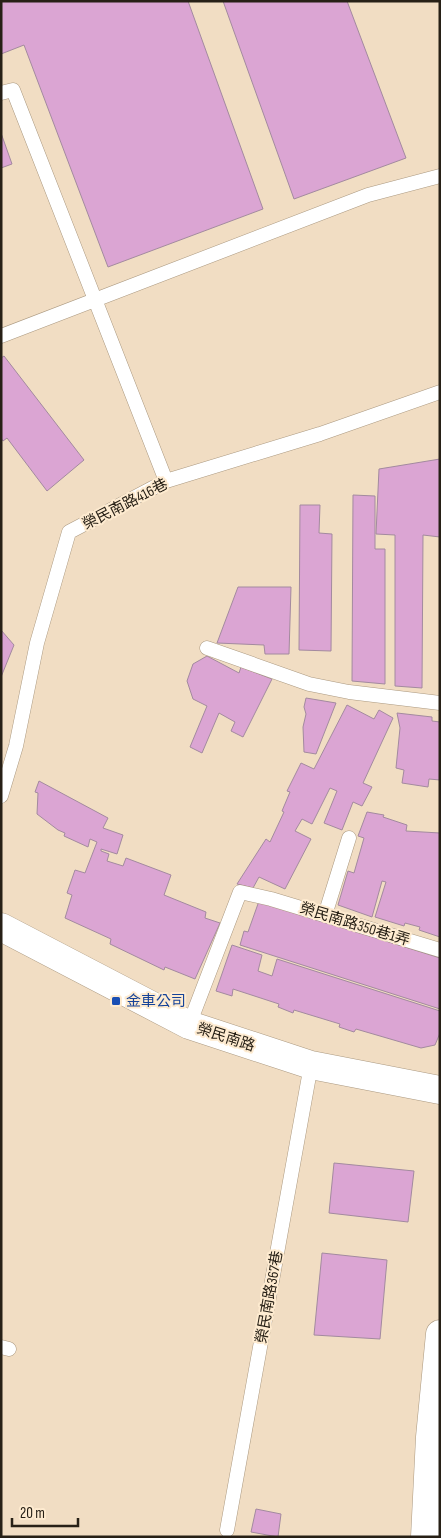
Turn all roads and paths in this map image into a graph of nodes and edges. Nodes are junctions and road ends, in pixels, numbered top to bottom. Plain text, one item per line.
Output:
1 (1, 94) edge
2 (440, 176) edge
3 (95, 300) junction
4 (1, 336) edge
5 (440, 392) edge
6 (166, 481) junction
7 (207, 648) dead end
8 (440, 704) edge
9 (1, 796) edge
10 (349, 838) dead end
11 (325, 915) junction
12 (1, 928) edge
13 (440, 950) edge
14 (189, 1025) junction
15 (311, 1065) junction
16 (440, 1090) edge
17 (440, 1334) edge
18 (227, 1530) dead end
19 (425, 1537) edge

1 - 3 lane
2 - 3 lane
3 - 4 lane
3 - 6 lane
5 - 6 lane, 榮民南路416巷
6 - 9 lane, 榮民南路416巷
7 - 8 lane
10 - 11 lane
11 - 13 lane, 榮民南路350巷1弄
11 - 14 lane, 榮民南路350巷1弄
12 - 14 street, 榮民南路
14 - 15 street, 榮民南路
15 - 16 street, 榮民南路
15 - 18 lane, 榮民南路367巷
17 - 19 street

